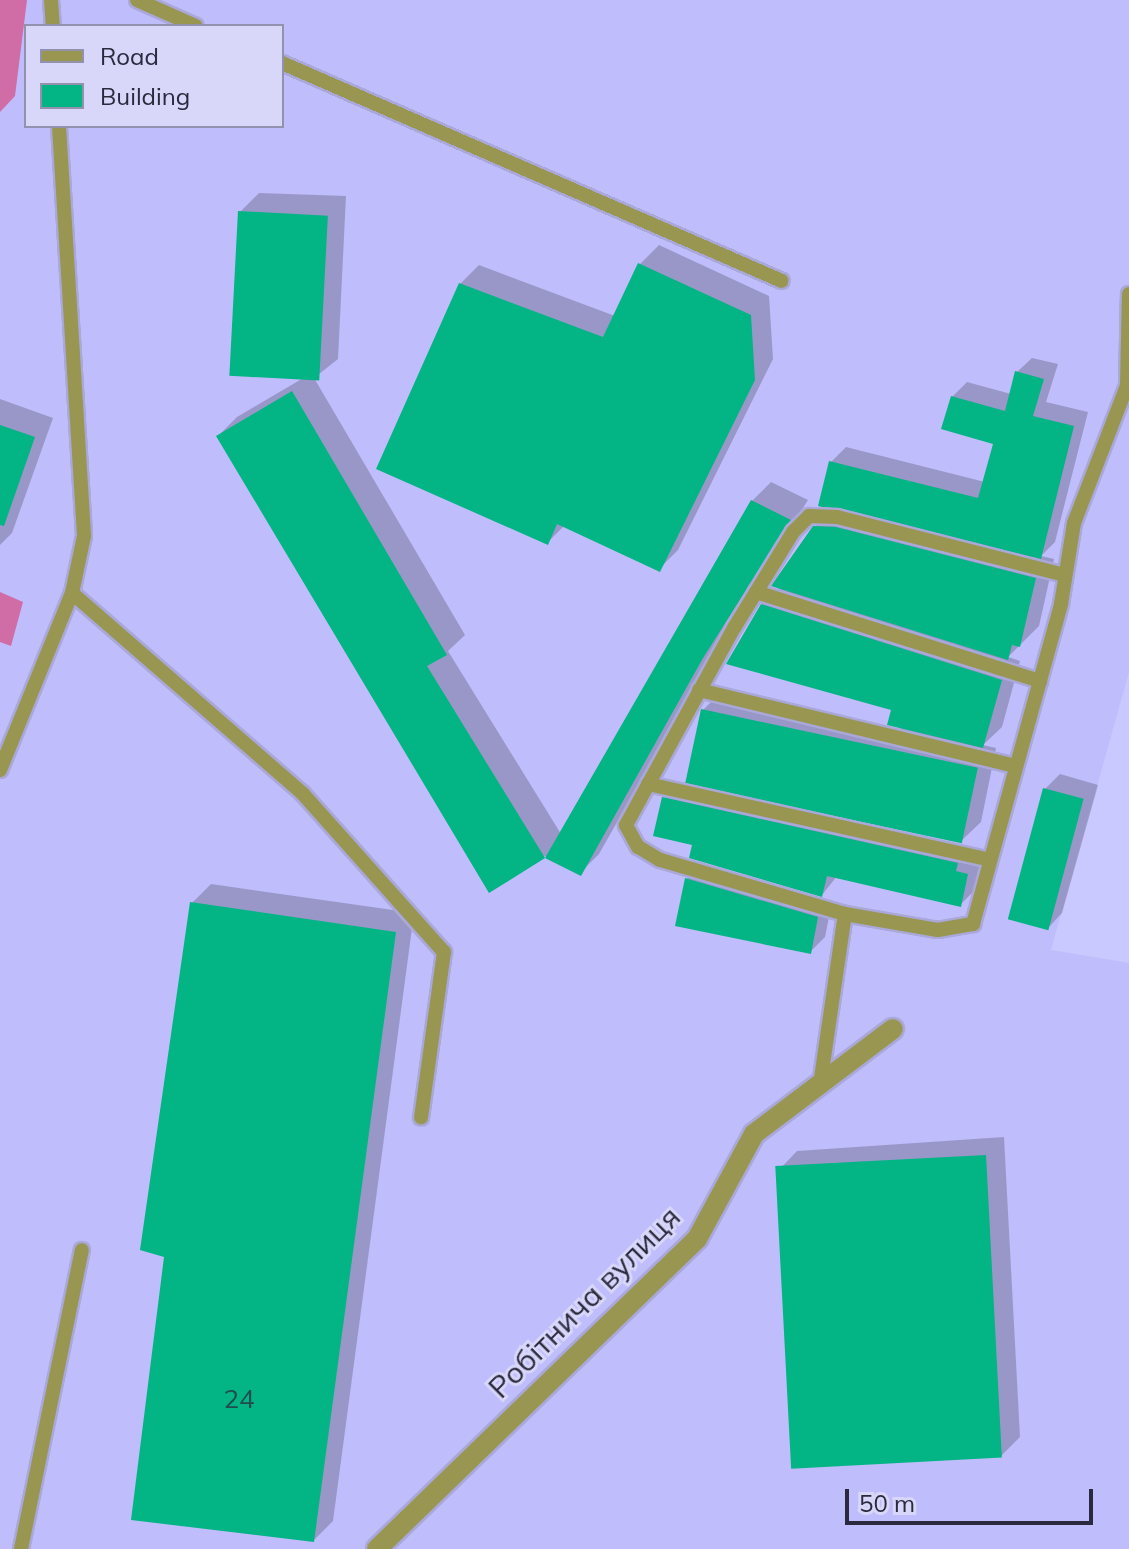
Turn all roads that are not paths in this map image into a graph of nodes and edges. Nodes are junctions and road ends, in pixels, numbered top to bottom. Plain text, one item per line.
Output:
1 (51, 0) edge
2 (137, 0) edge
3 (53, 24) edge
4 (191, 24) edge
5 (284, 64) edge
6 (59, 128) edge
7 (782, 281) dead end
8 (1129, 294) edge
9 (1065, 575) junction
10 (756, 592) junction
11 (72, 593) junction
12 (1040, 681) junction
13 (699, 690) junction
14 (1016, 766) junction
15 (0, 770) edge
16 (648, 784) junction
17 (990, 860) junction
18 (845, 914) junction
19 (893, 1029) dead end
20 (820, 1085) junction
21 (421, 1117) dead end
22 (82, 1250) dead end
23 (21, 1549) edge
24 (377, 1549) edge

1 - 3 lane
2 - 4 lane
5 - 7 lane
6 - 11 lane
8 - 9 lane
9 - 10 lane
9 - 12 lane
10 - 12 lane
10 - 13 lane
11 - 15 lane
11 - 21 lane
12 - 14 lane
13 - 14 lane
13 - 16 lane
14 - 17 lane
16 - 17 lane
16 - 18 lane
17 - 18 lane
18 - 20 lane
19 - 20 street, Робітнича вулиця
20 - 24 street, Робітнича вулиця
22 - 23 lane

